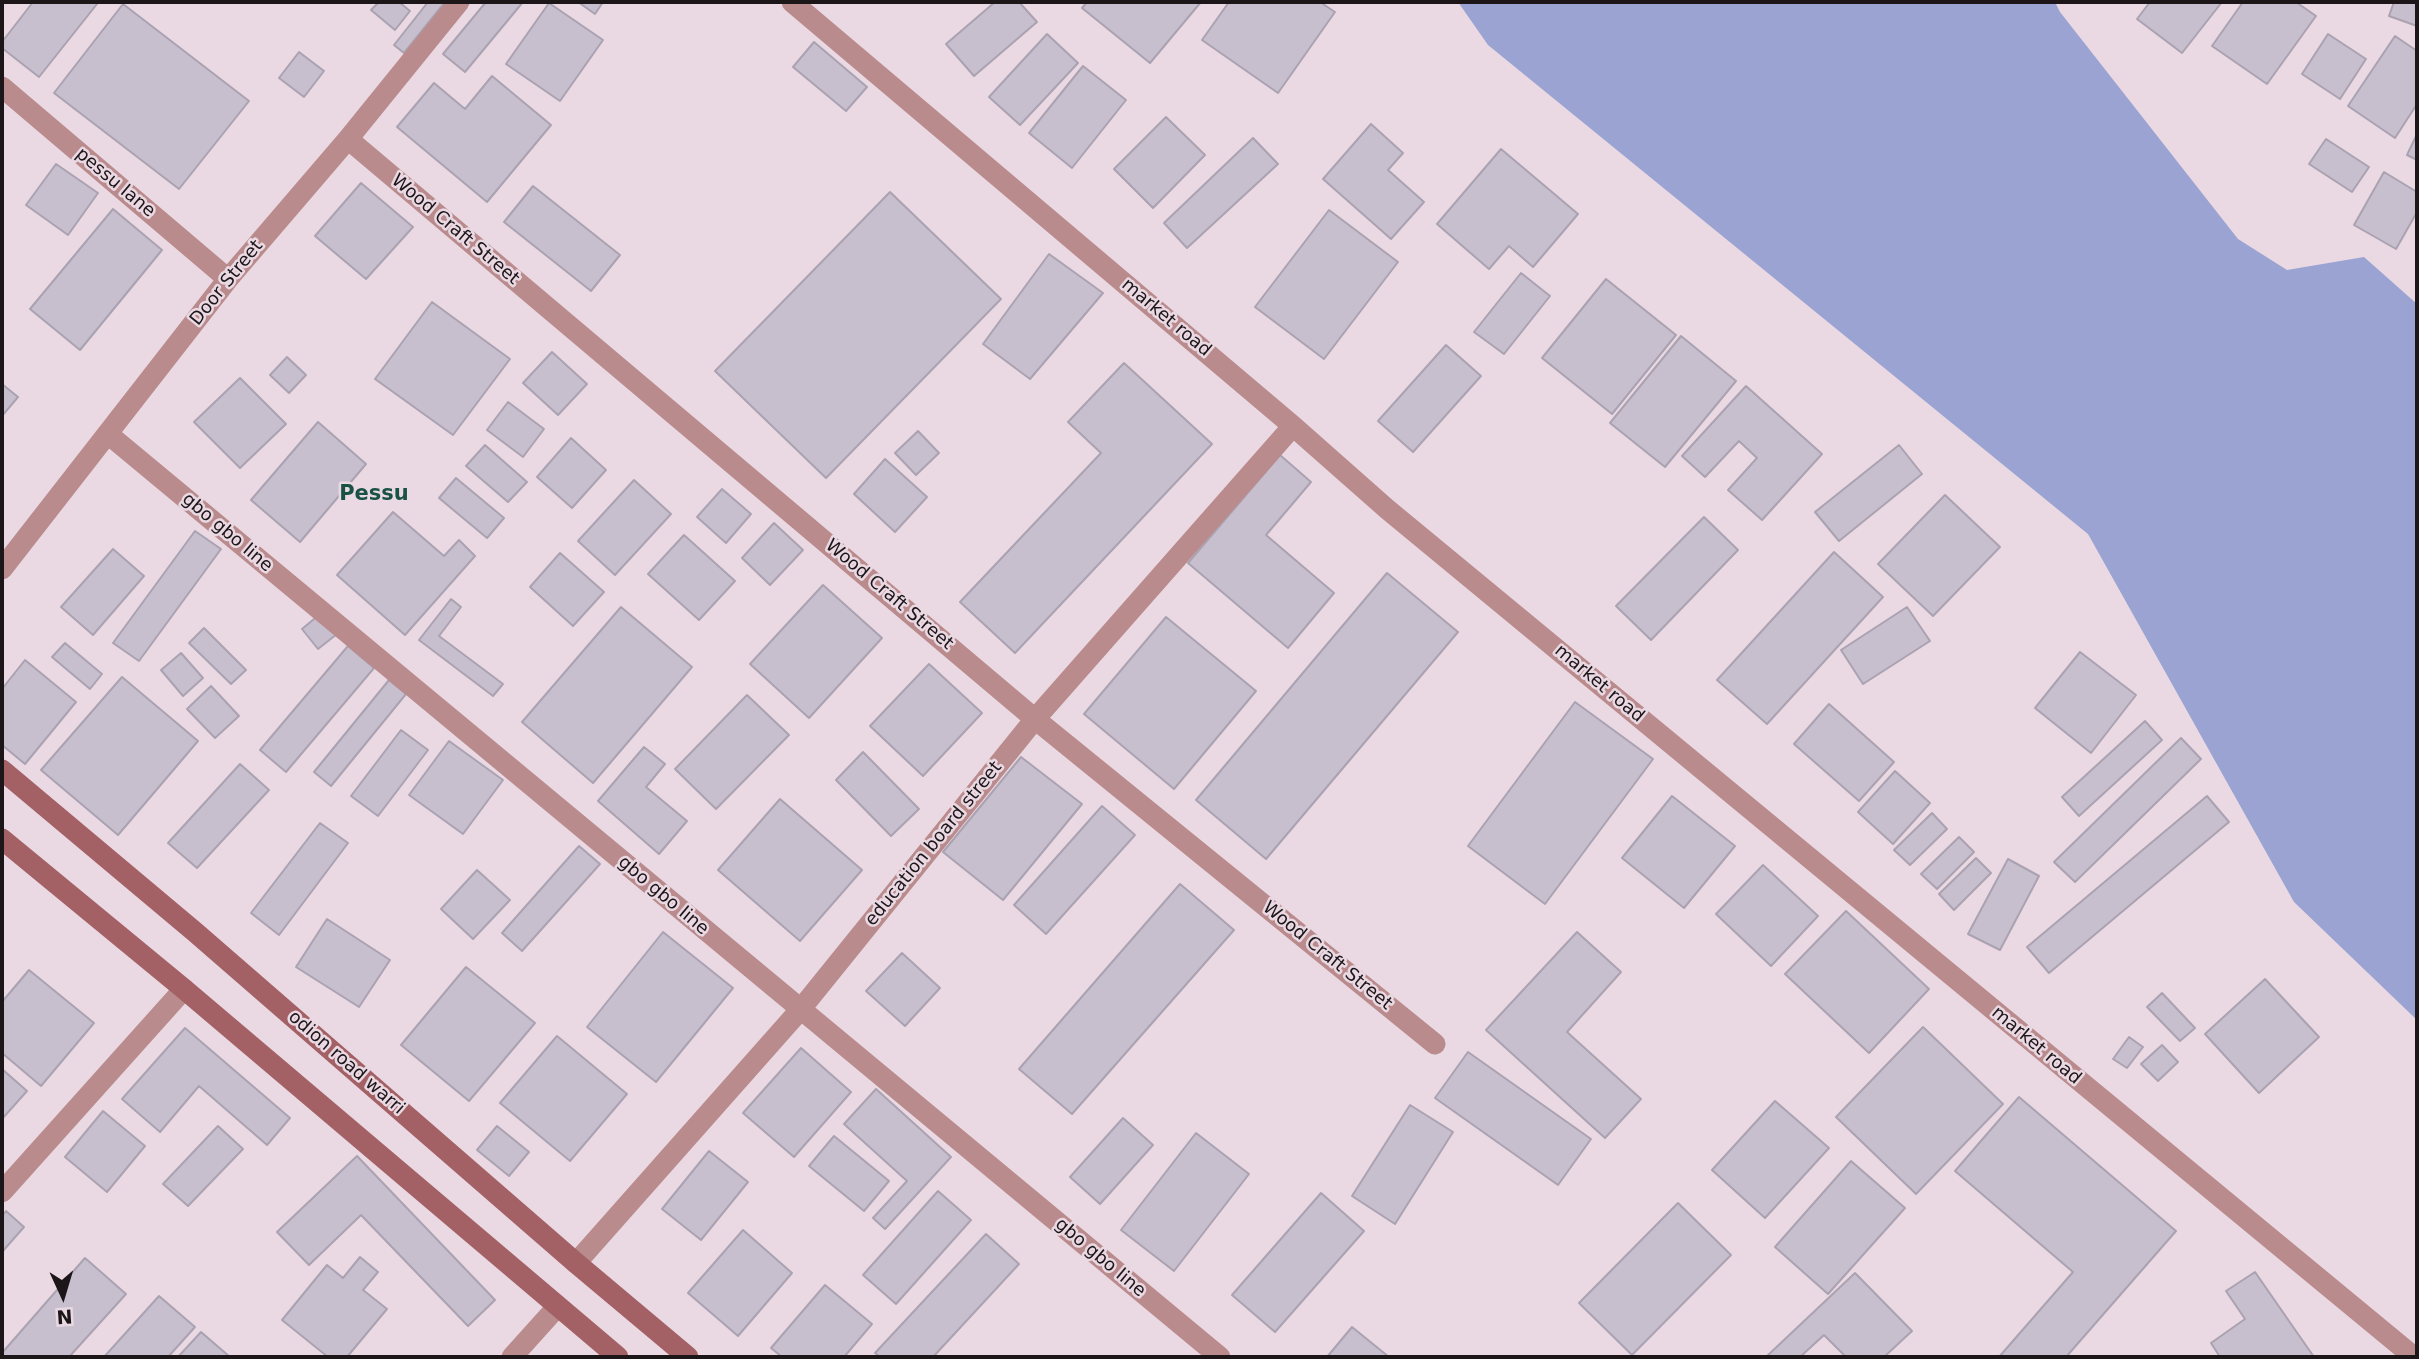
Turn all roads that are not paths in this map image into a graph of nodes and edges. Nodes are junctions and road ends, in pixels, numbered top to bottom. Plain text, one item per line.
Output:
1 (459, 2) edge
2 (792, 2) edge
3 (2, 87) edge
4 (348, 139) junction
5 (228, 279) junction
6 (1293, 425) junction
7 (108, 434) junction
8 (2, 569) edge
9 (1035, 719) junction
10 (2, 770) edge
11 (2, 839) edge
12 (184, 989) junction
13 (800, 1010) junction
14 (1435, 1044) dead end
15 (2, 1192) edge
16 (576, 1264) junction
17 (557, 1307) junction
18 (512, 1357) edge
19 (618, 1357) edge
20 (688, 1357) edge
21 (1220, 1357) edge
22 (2414, 1357) edge

1 - 4 street, Door Street
2 - 6 street, market road
3 - 5 street, pessu lane
4 - 5 street, Door Street
4 - 9 street, Wood Craft Street
5 - 7 street, Door Street
6 - 9 street, education board street
6 - 22 street, market road
7 - 8 street, Door Street
7 - 13 street, gbo gbo line
9 - 13 street, education board street
9 - 14 street, Wood Craft Street
10 - 16 main road, odion road warri
11 - 12 main road
12 - 15 street
12 - 17 main road
13 - 16 street, education board street
13 - 21 street, gbo gbo line
16 - 20 main road, odion road warri
17 - 18 street
17 - 19 main road

